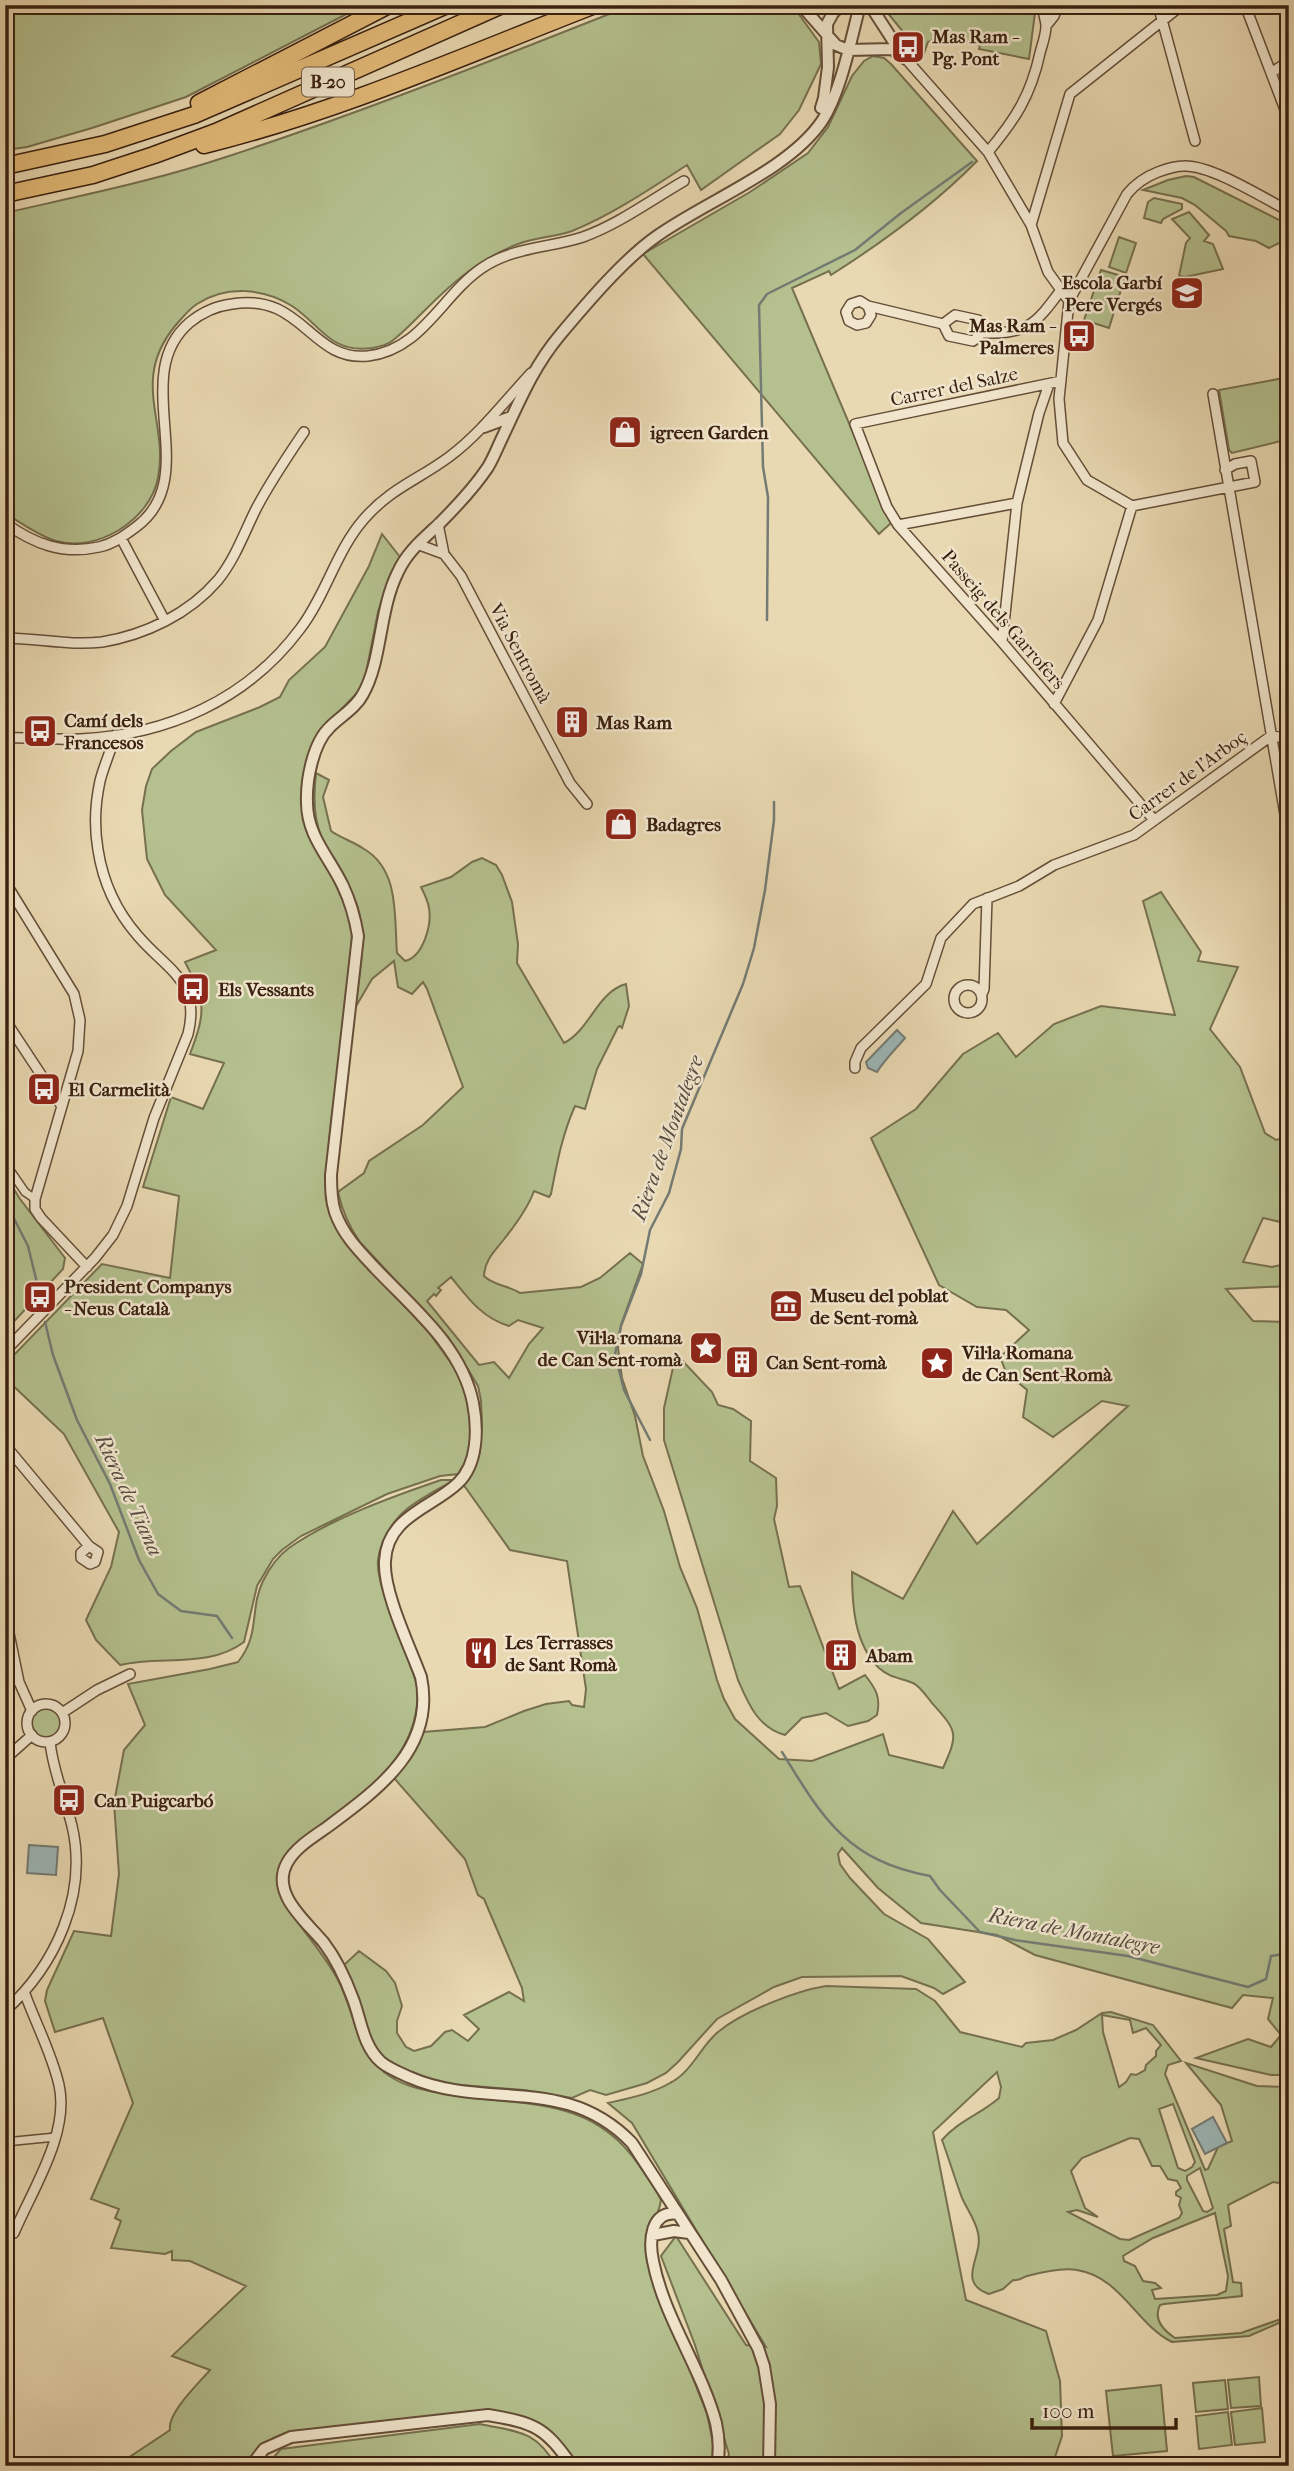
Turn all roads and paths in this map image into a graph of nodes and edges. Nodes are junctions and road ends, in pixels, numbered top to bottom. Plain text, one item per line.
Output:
1 (389, 5) edge
2 (447, 5) edge
3 (502, 5) edge
4 (595, 5) edge
5 (801, 5) edge
6 (841, 5) edge
7 (861, 5) edge
8 (1043, 5) edge
9 (1058, 5) edge
10 (1158, 5) edge
11 (1182, 5) edge
12 (1245, 5) edge
13 (872, 9) edge
14 (1162, 21) junction
15 (1046, 26) junction
16 (826, 31) junction
17 (864, 49) junction
18 (848, 50) junction
19 (906, 59) junction
20 (1289, 61) edge
21 (842, 69) junction
22 (1271, 74) junction
23 (1289, 120) edge
24 (816, 127) junction
25 (154, 128) junction
26 (1195, 141) dead end
27 (988, 152) junction
28 (153, 155) junction
29 (5, 166) edge
30 (684, 181) dead end
31 (5, 194) edge
32 (1289, 211) edge
33 (1031, 225) junction
34 (1061, 290) junction
35 (1069, 301) junction
36 (868, 306) dead end
37 (943, 324) junction
38 (982, 332) junction
39 (533, 372) junction
40 (1061, 381) junction
41 (1049, 384) junction
42 (1213, 394) dead end
43 (511, 417) junction
44 (855, 424) joint
45 (484, 427) junction
46 (304, 432) dead end
47 (501, 439) junction
48 (1225, 470) junction
49 (1227, 486) junction
50 (1017, 503) junction
51 (1132, 506) junction
52 (5, 523) edge
53 (438, 524) junction
54 (898, 525) junction
55 (121, 538) junction
56 (417, 544) junction
57 (444, 554) junction
58 (165, 621) junction
59 (5, 638) edge
60 (1002, 642) junction
61 (1054, 704) junction
62 (115, 735) junction
63 (1271, 736) junction
64 (5, 738) edge
65 (1289, 738) edge
66 (587, 804) dead end
67 (1154, 820) junction
68 (1289, 838) edge
69 (5, 882) edge
70 (988, 898) junction
71 (982, 994) dead end
72 (5, 1020) edge
73 (855, 1068) dead end
74 (61, 1105) junction
75 (5, 1163) edge
76 (34, 1199) junction
77 (87, 1267) junction
78 (5, 1351) edge
79 (5, 1445) edge
80 (89, 1546) dead end
81 (5, 1614) edge
82 (130, 1674) dead end
83 (32, 1711) junction
84 (62, 1713) junction
85 (32, 1735) junction
86 (50, 1742) junction
87 (5, 1759) edge
88 (24, 1994) junction
89 (5, 2011) edge
90 (56, 2137) junction
91 (5, 2142) edge
92 (664, 2192) junction
93 (678, 2214) junction
94 (660, 2218) junction
95 (10, 2231) edge
96 (690, 2233) junction
97 (653, 2235) junction
98 (251, 2466) edge
99 (572, 2466) edge
100 (717, 2466) edge
101 (769, 2466) edge

1 - 25 highway
2 - 25 highway, B-20
3 - 28 highway, B-20
4 - 28 highway
5 - 16 street
6 - 16 street
7 - 13 street
7 - 18 street
8 - 15 street
9 - 15 street
10 - 14 street
11 - 14 street
12 - 22 street
13 - 19 street
14 - 26 street
14 - 33 street
15 - 27 street
16 - 18 street
16 - 24 street
17 - 18 street
17 - 19 street
17 - 21 street
18 - 21 street
19 - 27 street
20 - 22 street
21 - 24 street
22 - 23 street
24 - 39 street
25 - 29 highway, B-20
27 - 33 street
28 - 31 highway, B-20
30 - 55 street
32 - 35 street
33 - 34 street
34 - 35 street
34 - 38 street
35 - 40 street
36 - 37 street
37 - 38 street
37 - 38 street
39 - 43 street
39 - 45 street
40 - 41 street, Carrer del Salze
40 - 51 street
41 - 44 street, Carrer del Salze
41 - 50 street
42 - 48 street
43 - 45 street
43 - 47 street
44 - 54 street, Passeig dels Garrofers
45 - 47 street
45 - 62 street
46 - 58 street
47 - 53 street
48 - 49 street
48 - 49 street
49 - 51 street
49 - 63 street
50 - 54 street
50 - 60 street
51 - 61 street
52 - 55 street
53 - 56 street
53 - 57 street, Via Sentromà
54 - 60 street, Passeig dels Garrofers
55 - 58 street
56 - 57 street
56 - 92 street
57 - 66 street, Via Sentromà
58 - 59 street
60 - 61 street, Passeig dels Garrofers
61 - 67 street, Passeig dels Garrofers
62 - 64 street
62 - 77 street
63 - 65 street
63 - 67 street, Carrer de l'Arboç
63 - 68 street
67 - 70 street, Carrer de l'Arboç
69 - 74 street
70 - 71 street
70 - 73 street, Carrer de l'Arboç
72 - 74 street
74 - 76 street
75 - 76 street
76 - 77 street
77 - 78 street
79 - 80 street
81 - 83 street
82 - 84 street
83 - 84 street
83 - 85 street
84 - 86 street
85 - 86 street
85 - 87 street
86 - 88 street
88 - 89 street
88 - 90 street
90 - 91 street
90 - 95 street
92 - 93 street
92 - 94 street
93 - 94 street
93 - 96 street
93 - 97 street
94 - 97 street
96 - 97 street
96 - 101 street
97 - 100 street
98 - 99 street

